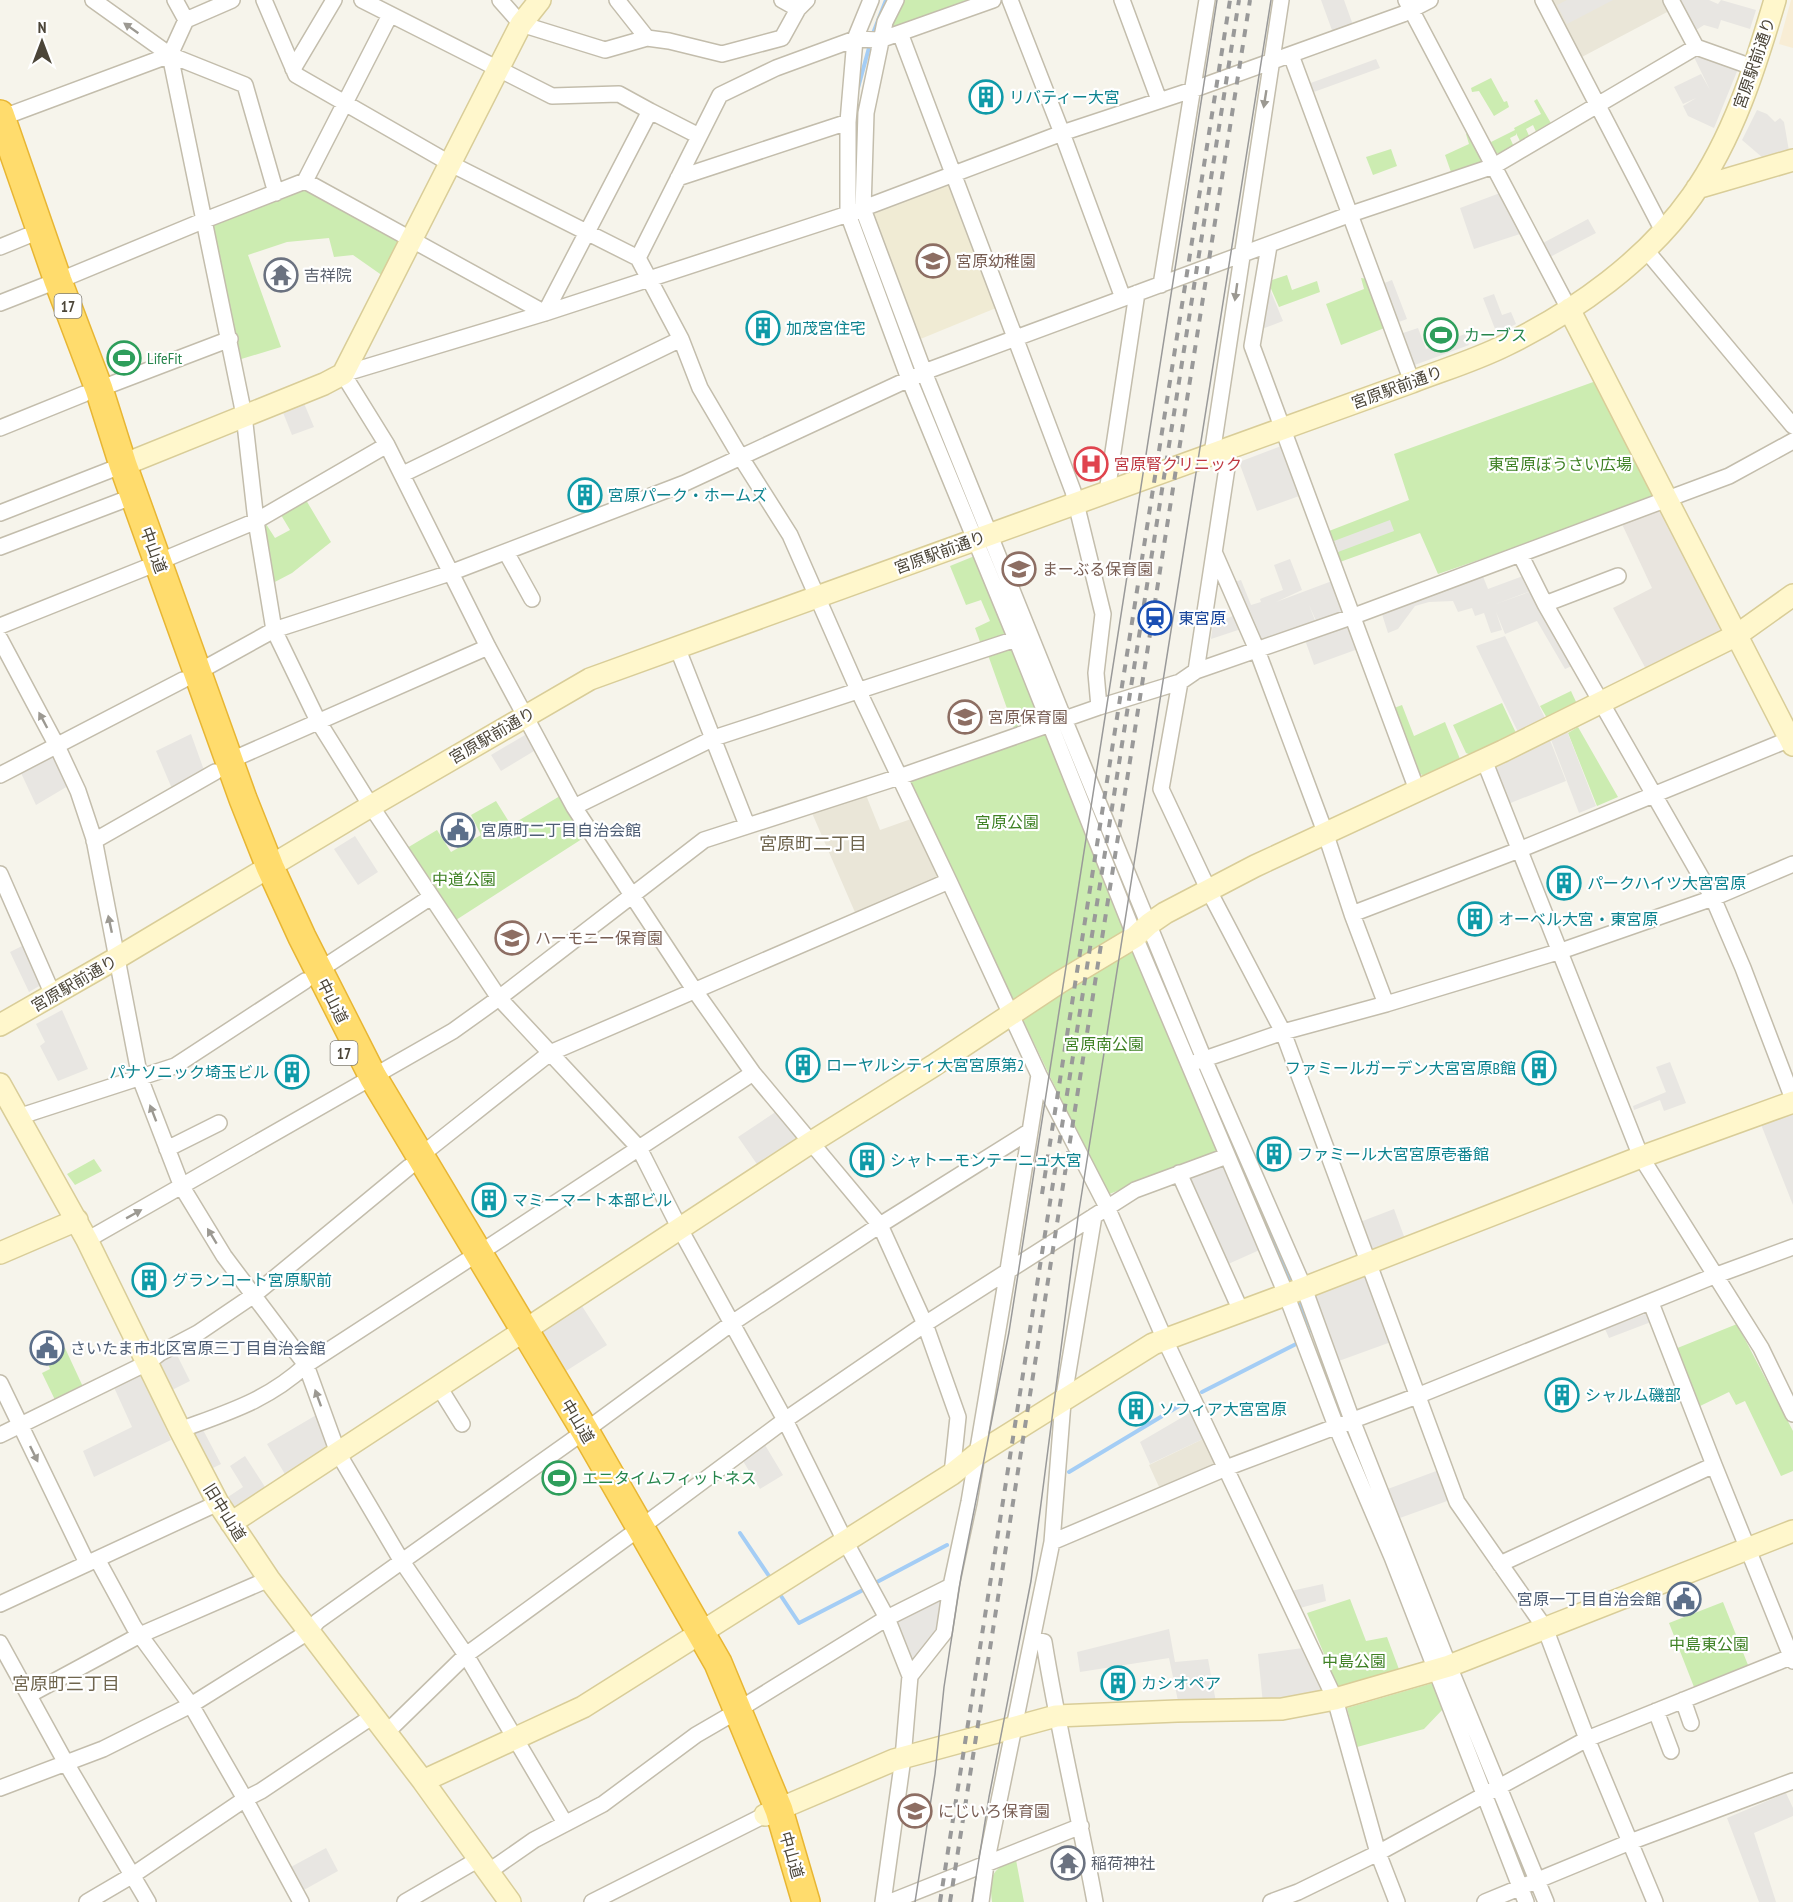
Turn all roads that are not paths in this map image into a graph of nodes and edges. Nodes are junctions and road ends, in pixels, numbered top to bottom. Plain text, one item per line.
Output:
1 (93, 0) edge
2 (175, 0) edge
3 (232, 0) edge
4 (264, 0) edge
5 (334, 0) edge
6 (362, 0) edge
7 (500, 0) edge
8 (540, 0) edge
9 (617, 0) edge
10 (782, 0) edge
11 (871, 0) edge
12 (896, 0) edge
13 (993, 0) edge
14 (1010, 0) edge
15 (1122, 0) edge
16 (1207, 0) edge
17 (1281, 0) edge
18 (1430, 0) edge
19 (1543, 0) edge
20 (1671, 0) edge
21 (1775, 0) edge
22 (803, 4) edge
23 (1409, 5) edge
24 (390, 15) junction
25 (186, 20) junction
26 (521, 24) junction
27 (900, 33) junction
28 (647, 38) junction
29 (869, 39) junction
30 (1696, 46) junction
31 (170, 55) junction
32 (1291, 55) junction
33 (1271, 62) junction
34 (1755, 68) junction
35 (293, 69) junction
36 (498, 70) junction
37 (1192, 90) junction
38 (1160, 100) junction
39 (345, 103) junction
40 (1598, 105) junction
41 (650, 111) junction
42 (1, 116) edge
43 (848, 122) junction
44 (1062, 133) junction
45 (699, 136) junction
46 (1721, 145) junction
47 (0, 156) edge
48 (1793, 160) edge
49 (451, 164) junction
50 (1494, 166) junction
51 (1749, 173) junction
52 (953, 175) junction
53 (678, 178) junction
54 (305, 181) junction
55 (1697, 188) junction
56 (276, 193) junction
57 (856, 212) junction
58 (1351, 214) junction
59 (205, 220) junction
60 (1663, 231) junction
61 (587, 233) junction
62 (27, 236) junction
63 (412, 239) junction
64 (1269, 246) junction
65 (0, 247) edge
66 (1645, 249) junction
67 (1241, 256) junction
68 (638, 258) junction
69 (649, 279) junction
70 (52, 283) junction
71 (1161, 285) junction
72 (1130, 296) junction
73 (0, 303) edge
74 (1569, 309) junction
75 (545, 313) junction
76 (1016, 338) junction
77 (230, 339) junction
78 (681, 339) junction
79 (343, 374) junction
80 (916, 375) junction
81 (1412, 382) junction
82 (91, 392) junction
83 (244, 415) junction
84 (1793, 426) edge
85 (0, 428) edge
86 (1283, 429) junction
87 (1793, 441) edge
88 (387, 446) junction
89 (1221, 451) junction
90 (740, 456) junction
91 (116, 467) junction
92 (403, 474) junction
93 (1107, 492) junction
94 (1668, 499) junction
95 (122, 501) junction
96 (1076, 503) junction
97 (0, 513) edge
98 (256, 521) junction
99 (982, 537) junction
100 (0, 547) edge
101 (506, 552) junction
102 (1215, 554) junction
103 (1520, 554) junction
104 (152, 565) junction
105 (450, 573) junction
106 (1618, 576) dead end
107 (1793, 595) edge
108 (818, 597) junction
109 (532, 599) dead end
110 (1545, 603) junction
111 (1354, 616) junction
112 (0, 626) edge
113 (274, 630) junction
114 (1737, 635) junction
115 (0, 639) edge
116 (1016, 639) junction
117 (488, 647) junction
118 (677, 647) junction
119 (1257, 650) junction
120 (1196, 671) junction
121 (190, 676) junction
122 (1179, 682) junction
123 (858, 692) junction
124 (1602, 703) junction
125 (1099, 707) junction
126 (524, 717) junction
127 (318, 721) junction
128 (1057, 722) junction
129 (714, 738) junction
130 (1791, 742) edge
131 (57, 746) junction
132 (1484, 760) junction
133 (222, 767) junction
134 (0, 775) edge
135 (899, 777) junction
136 (1417, 790) junction
137 (1654, 794) junction
138 (371, 806) junction
139 (574, 807) junction
140 (747, 825) junction
141 (1325, 832) junction
142 (94, 842) junction
143 (1519, 850) junction
144 (1793, 864) edge
145 (263, 871) junction
146 (0, 874) edge
147 (949, 881) junction
148 (1209, 891) junction
149 (632, 896) junction
150 (431, 897) junction
151 (1713, 898) junction
152 (1352, 914) junction
153 (1142, 930) junction
154 (1561, 951) junction
155 (117, 958) junction
156 (312, 976) junction
157 (695, 991) junction
158 (53, 995) junction
159 (499, 998) junction
160 (1386, 1004) junction
161 (1011, 1015) junction
162 (0, 1025) edge
163 (1283, 1032) junction
164 (550, 1053) junction
165 (1197, 1062) junction
166 (753, 1073) junction
167 (1039, 1075) junction
168 (140, 1078) junction
169 (367, 1080) junction
170 (0, 1084) edge
171 (1793, 1100) edge
172 (18, 1117) junction
173 (219, 1124) dead end
174 (1030, 1131) junction
175 (810, 1143) junction
176 (639, 1148) junction
177 (167, 1149) junction
178 (1227, 1156) junction
179 (1641, 1157) junction
180 (415, 1161) junction
181 (1179, 1173) junction
182 (182, 1188) junction
183 (1101, 1211) junction
184 (77, 1220) junction
185 (880, 1225) junction
186 (680, 1229) junction
187 (87, 1240) junction
188 (1793, 1247) edge
189 (0, 1253) edge
190 (472, 1257) junction
191 (1368, 1264) junction
192 (1008, 1270) junction
193 (1714, 1276) junction
194 (1294, 1292) junction
195 (254, 1295) junction
196 (1651, 1303) junction
197 (1241, 1311) junction
198 (732, 1323) junction
199 (925, 1324) junction
200 (518, 1335) junction
201 (1165, 1340) junction
202 (147, 1363) junction
203 (306, 1365) junction
204 (0, 1383) edge
205 (439, 1387) junction
206 (1417, 1396) junction
207 (1063, 1402) junction
208 (1793, 1414) edge
209 (785, 1420) junction
210 (1346, 1422) junction
211 (462, 1424) dead end
212 (21, 1425) junction
213 (180, 1430) junction
214 (0, 1435) edge
215 (578, 1435) junction
216 (338, 1453) junction
217 (976, 1455) junction
218 (1714, 1465) junction
219 (1226, 1468) junction
220 (952, 1474) junction
221 (218, 1503) junction
222 (231, 1523) junction
223 (1793, 1531) edge
224 (635, 1532) junction
225 (845, 1541) junction
226 (1052, 1542) junction
227 (1748, 1550) junction
228 (401, 1560) junction
229 (92, 1561) junction
230 (1500, 1564) junction
231 (269, 1580) junction
232 (951, 1586) junction
233 (0, 1604) edge
234 (887, 1618) junction
235 (1545, 1628) junction
236 (308, 1632) junction
237 (140, 1635) junction
238 (695, 1636) junction
239 (1033, 1639) junction
240 (0, 1643) edge
241 (466, 1655) junction
242 (1792, 1658) edge
243 (1442, 1668) junction
244 (910, 1676) junction
245 (28, 1695) junction
246 (1335, 1699) junction
247 (1683, 1700) junction
248 (191, 1705) junction
249 (1656, 1711) junction
250 (733, 1713) junction
251 (1056, 1716) junction
252 (1691, 1723) dead end
253 (380, 1724) junction
254 (1015, 1727) junction
255 (515, 1737) junction
256 (1587, 1739) junction
257 (1671, 1751) dead end
258 (903, 1758) junction
259 (66, 1763) junction
260 (423, 1781) junction
261 (1793, 1781) edge
262 (0, 1788) edge
263 (1492, 1790) junction
264 (245, 1799) junction
265 (772, 1812) junction
266 (565, 1823) junction
267 (1081, 1826) junction
268 (1630, 1842) junction
269 (1378, 1853) junction
270 (986, 1864) junction
271 (484, 1865) junction
272 (132, 1875) junction
273 (1529, 1888) edge
274 (906, 1899) edge
275 (408, 1901) edge
276 (87, 1902) edge
277 (148, 1902) edge
278 (301, 1902) edge
279 (510, 1902) edge
280 (592, 1902) edge
281 (790, 1902) edge
282 (806, 1902) edge
283 (883, 1902) edge
284 (890, 1902) edge
285 (981, 1902) edge
286 (1095, 1902) edge
287 (1270, 1902) edge
288 (1397, 1902) edge
289 (1485, 1902) edge
290 (1546, 1902) edge
291 (1655, 1902) edge

31 -> 1 street
2 - 25 street
3 - 25 street
4 - 35 street
5 - 35 street
6 - 24 street
7 - 26 street
8 - 26 street
9 - 28 street
10 - 22 street
11 - 29 street
12 - 29 street
13 - 27 street
14 - 44 street
15 - 38 street
16 - 37 street
17 - 33 street
18 - 23 street
19 - 40 street
20 - 30 street
21 - 34 street, 宮原駅前通り
22 - 28 street
23 - 32 street
23 - 50 street
24 - 36 street
24 - 39 street
25 - 31 street
26 - 28 street
26 - 36 street
27 - 29 street
27 - 52 street
29 - 43 street
29 - 45 street
29 - 57 street
30 - 34 street
30 - 40 street
31 - 42 street
31 - 56 street
31 - 59 street
32 - 33 street
32 - 58 street
33 - 37 street
33 -> 67 street
34 - 46 street, 宮原駅前通り
35 - 39 street
36 - 41 street
36 - 49 street
37 - 38 street
37 - 71 street
38 - 44 street
39 - 49 street
39 - 54 street
40 - 50 street
40 - 60 street
41 - 45 street
41 - 61 street
42 - 70 highway, 中山道 / 17
43 - 53 street
43 - 57 street
44 - 52 street
44 - 72 street
45 - 53 street
46 - 51 street
46 - 55 street, 宮原駅前通り
47 - 62 highway, 中山道 / 17
48 - 51 street
49 - 61 street
49 - 63 street
50 - 58 street
50 - 74 street
51 - 55 street
52 - 57 street
52 - 76 street
53 - 68 street
54 - 56 street
54 - 63 street
55 - 60 street, 宮原駅前通り
56 - 59 street
57 - 69 street
57 - 80 street
58 - 64 street
58 - 81 street
59 - 70 street
59 - 77 street
60 - 66 street, 宮原駅前通り
61 - 68 street
61 - 75 street
62 - 65 street
62 - 70 highway, 中山道 / 17
63 - 75 street
63 - 79 street
64 - 67 street
64 - 86 street
66 - 74 street, 宮原駅前通り
66 - 84 street
67 - 71 street
67 -> 89 street
68 - 69 street
69 - 75 street
69 - 78 street
70 - 73 street
70 - 82 highway, 中山道 / 17
71 - 72 street
72 - 76 street
72 - 93 street
74 - 81 street, 宮原駅前通り
74 - 94 street
75 - 79 street
76 - 80 street
76 - 96 street
77 - 82 street
77 - 83 street
78 - 90 street
78 - 92 street
79 - 83 street
79 - 88 street
80 - 90 street
80 - 99 street
81 - 86 street, 宮原駅前通り
82 - 85 street
82 - 91 highway, 中山道 / 17
83 - 91 street
83 - 98 street
86 - 89 street, 宮原駅前通り
86 - 111 street
87 - 94 street
88 - 92 street
88 - 98 street
89 - 93 street, 宮原駅前通り
89 - 102 street
90 - 101 street
90 - 108 street
91 - 95 highway, 中山道 / 17
91 - 97 street
91 - 104 highway, 中山道 / 17
92 - 105 street
93 - 96 street, 宮原駅前通り
94 - 103 street
94 - 114 street
95 - 100 street
95 - 104 highway, 中山道 / 17
96 - 99 street, 宮原駅前通り
96 - 125 street
98 - 104 street
98 - 113 street
99 - 108 street, 宮原駅前通り
99 - 116 street
99 - 128 street
101 - 105 street
101 - 109 street
102 - 119 street
102 - 120 street
103 - 110 street
103 - 111 street
104 - 112 street
104 - 121 highway, 中山道 / 17
105 - 113 street
105 - 117 street
106 - 110 street
107 - 114 street
108 - 118 street, 宮原駅前通り
108 - 123 street
110 - 124 street
111 - 119 street
111 - 136 street
113 - 121 street
113 - 127 street
114 - 124 street
114 - 130 street
131 -> 115 street
116 - 123 street
116 - 128 street
117 - 126 street
117 - 127 street
118 - 126 street, 宮原駅前通り
118 - 129 street
119 - 120 street
119 - 141 street
120 - 122 street
121 - 131 street
121 - 133 highway, 中山道 / 17
122 - 125 street
122 - 148 street
123 - 129 street
123 - 135 street
124 - 132 street
124 - 137 street
125 - 128 street
126 - 138 street, 宮原駅前通り
126 - 139 street
127 - 133 street
127 - 138 street
128 - 135 street
128 - 153 street
129 - 139 street
129 - 140 street
130 - 137 street
131 - 134 street
131 - 142 street
132 - 136 street
132 - 143 street
133 - 142 street
133 - 145 highway, 中山道 / 17
135 - 140 street
135 - 147 street
136 - 141 street
137 - 143 street
137 - 151 street
138 - 145 street, 宮原駅前通り
138 - 150 street
139 - 149 street
140 - 149 street
141 - 148 street
141 - 152 street
155 -> 142 street
143 - 152 street
143 - 154 street
144 - 151 street
145 - 155 street, 宮原駅前通り
145 - 156 highway, 中山道 / 17
146 - 158 street
147 - 157 street
147 - 161 street
148 - 153 street
148 - 163 street
149 - 157 street
149 - 159 street
150 - 156 street
150 - 159 street
151 - 154 street
151 - 171 street
152 - 160 street
153 - 161 street
153 - 165 street
154 - 160 street
154 - 179 street
155 - 158 street, 宮原駅前通り
155 - 168 street
156 - 168 street
156 - 169 highway, 中山道 / 17
157 - 164 street
157 - 166 street
158 - 162 street, 宮原駅前通り
159 - 164 street
159 - 169 street
160 - 163 street
161 - 167 street
161 - 175 street
163 - 165 street
163 - 191 street
164 - 176 street
164 - 180 street
165 - 178 street
165 - 194 street
166 - 175 street
166 - 176 street
167 - 174 street
167 - 183 street
168 - 172 street
177 -> 168 street
169 - 180 highway, 中山道 / 17
169 - 182 street
170 - 172 street, 旧中山道
171 - 179 street
172 - 184 street, 旧中山道
173 - 177 street
174 - 185 street
174 - 192 street
175 - 185 street
175 - 186 street
176 - 186 street
176 - 190 street
177 - 182 street
178 - 181 street
178 - 194 street
179 - 191 street
179 - 193 street
180 - 190 highway, 中山道 / 17
180 - 195 street
181 - 183 street
181 - 197 street
187 -> 182 street
195 -> 182 street
183 - 192 street
183 - 201 street
183 - 207 street
184 - 187 street, 旧中山道
184 - 189 street
185 - 198 street
185 - 199 street
186 - 198 street
186 - 200 street
187 - 202 street, 旧中山道
188 - 193 street
190 - 200 highway, 中山道 / 17
190 - 203 street
191 - 194 street
191 - 206 street
192 - 199 street
192 - 217 street
193 - 196 street
193 - 208 street
194 - 197 street
194 - 210 street
195 - 202 street
195 - 203 street
196 - 206 street
196 - 218 street
197 - 201 street
198 - 209 street
198 - 215 street
199 - 209 street
199 - 220 street
200 - 205 street
200 - 215 highway, 中山道 / 17
201 - 207 street
201 - 219 street
202 - 212 street
202 - 213 street, 旧中山道
203 - 213 street
216 -> 203 street
204 - 212 street
205 - 211 street
205 - 216 street
206 - 210 street
206 - 230 street
207 - 217 street
207 - 226 street
209 - 224 street
209 - 225 street
210 - 219 street
210 - 243 street
212 - 214 street
212 -> 229 street
213 - 221 street, 旧中山道
215 - 224 highway, 中山道 / 17
215 - 228 street
216 - 222 street
216 - 228 street
217 - 220 street
217 - 232 street
218 - 227 street
218 - 230 street
219 - 226 street
219 - 246 street
220 - 225 street
221 - 222 street, 旧中山道
221 - 229 street
222 - 231 street, 旧中山道
223 - 227 street
224 - 238 highway, 中山道 / 17
224 - 241 street
225 - 234 street
225 - 238 street
226 - 239 street
227 - 235 street
227 - 242 street
228 - 236 street
228 - 241 street
229 - 233 street
229 - 237 street
230 - 235 street
231 - 236 street, 旧中山道
231 - 237 street
232 - 234 street
232 - 244 street
234 - 244 street
234 - 250 street
235 - 243 street
235 - 256 street
236 - 248 street
236 - 253 street, 旧中山道
237 - 245 street
237 - 248 street
238 - 250 highway, 中山道 / 17
238 - 255 street
239 - 251 street
239 - 254 street
240 - 245 street
241 - 253 street
241 - 255 street
242 - 247 street
243 - 246 street
243 - 263 street
244 - 258 street
245 - 259 street
246 - 251 street
246 - 269 street
247 - 249 street
247 - 252 street
248 - 259 street
248 - 264 street
249 - 256 street
249 - 257 street
250 - 265 highway, 中山道 / 17
250 - 266 street
251 - 254 street
251 - 267 street
253 - 260 street, 旧中山道
253 - 264 street
254 - 258 street
254 - 270 street
255 - 260 street
255 - 266 street
256 - 263 street
256 - 268 street
258 - 265 street
258 - 283 street
259 - 262 street
259 - 272 street
260 - 271 street, 旧中山道
261 - 268 street
263 - 269 street
263 - 273 street
264 - 272 street
264 - 278 street
265 - 280 street
265 - 281 highway, 中山道 / 17
265 - 282 highway, 中山道 / 17
266 - 271 street
267 - 270 street
267 - 286 street
268 - 273 street
268 - 291 street
269 - 287 street
269 - 288 street
270 - 274 street
270 - 285 street
271 - 275 street
271 - 279 street, 旧中山道
272 - 276 street
272 - 277 street
273 - 289 street
273 - 290 street
274 - 284 street

